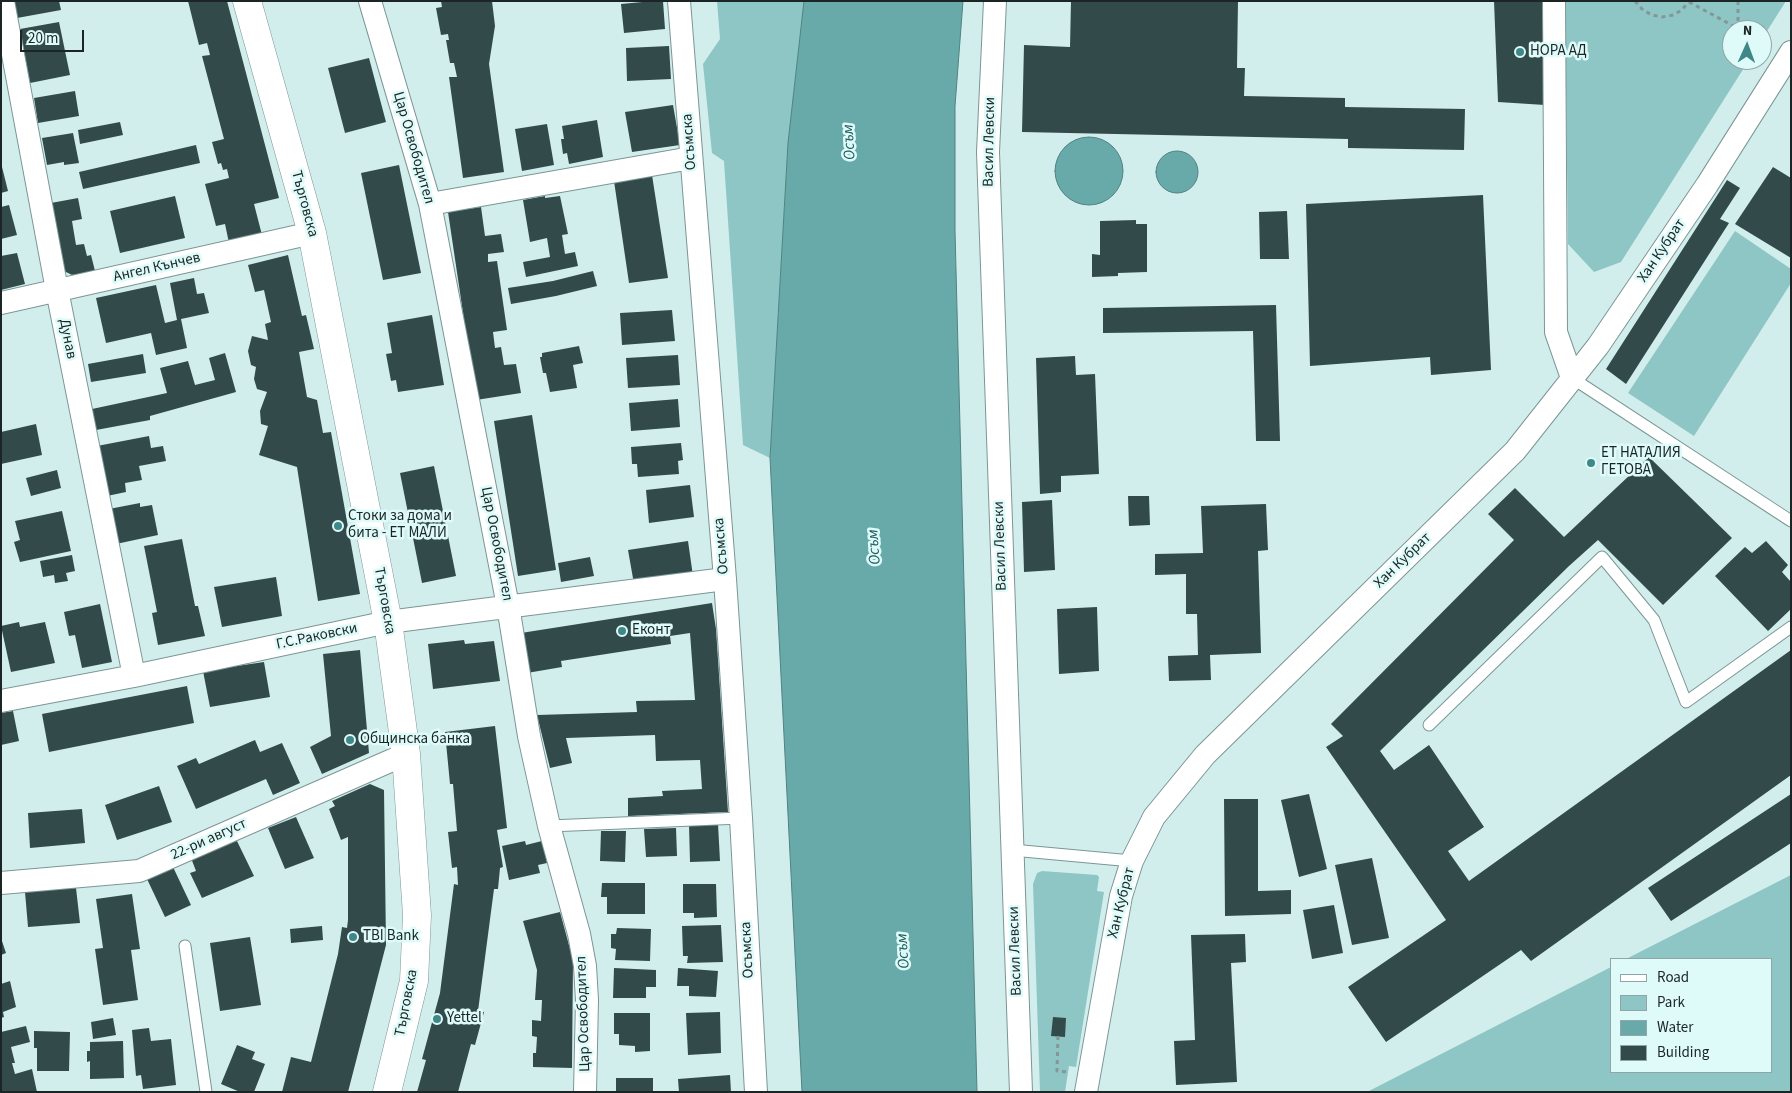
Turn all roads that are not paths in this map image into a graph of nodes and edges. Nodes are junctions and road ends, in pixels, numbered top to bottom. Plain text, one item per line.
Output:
1 (3, 1) edge
2 (247, 1) edge
3 (370, 1) edge
4 (679, 1) edge
5 (995, 1) edge
6 (1554, 1) edge
7 (1791, 52) edge
8 (691, 158) junction
9 (430, 204) junction
10 (312, 233) junction
11 (57, 290) junction
12 (1, 303) edge
13 (1572, 378) junction
14 (1791, 521) edge
15 (724, 579) junction
16 (508, 606) junction
17 (388, 622) junction
18 (1791, 627) edge
19 (134, 676) junction
20 (1, 701) edge
21 (1428, 725) dead end
22 (406, 754) junction
23 (741, 818) junction
24 (549, 826) junction
25 (1012, 850) junction
26 (1132, 861) junction
27 (1, 883) edge
28 (185, 946) dead end
29 (206, 1092) edge
30 (387, 1092) edge
31 (585, 1092) edge
32 (756, 1092) edge
33 (1021, 1092) edge
34 (1086, 1092) edge

1 - 11 street, Дунав
2 - 10 street, Търговска
3 - 9 street, Цар Освободител
4 - 8 street, Осъмска
5 - 25 street, Васил Левски
6 - 13 street
7 - 13 street, Хан Кубрат
8 - 9 street
8 - 15 street, Осъмска
9 - 16 street, Цар Освободител
10 - 11 street, Ангел Кънчев
10 - 17 street, Търговска
11 - 12 street, Ангел Кънчев
11 - 19 street, Дунав
13 - 14 lane
13 - 26 street, Хан Кубрат
15 - 16 street, Г.С.Раковски
15 - 23 street, Осъмска
16 - 17 street, Г.С.Раковски
16 - 24 street, Цар Освободител
17 - 19 street, Г.С.Раковски
17 - 22 street, Търговска
18 - 21 lane
19 - 20 street, Г.С.Раковски
22 - 27 street, 22-ри август
22 - 30 street, Търговска
23 - 24 lane
23 - 32 street, Осъмска
24 - 31 street, Цар Освободител
25 - 26 lane
25 - 33 street, Васил Левски
26 - 34 street, Хан Кубрат
28 - 29 lane

